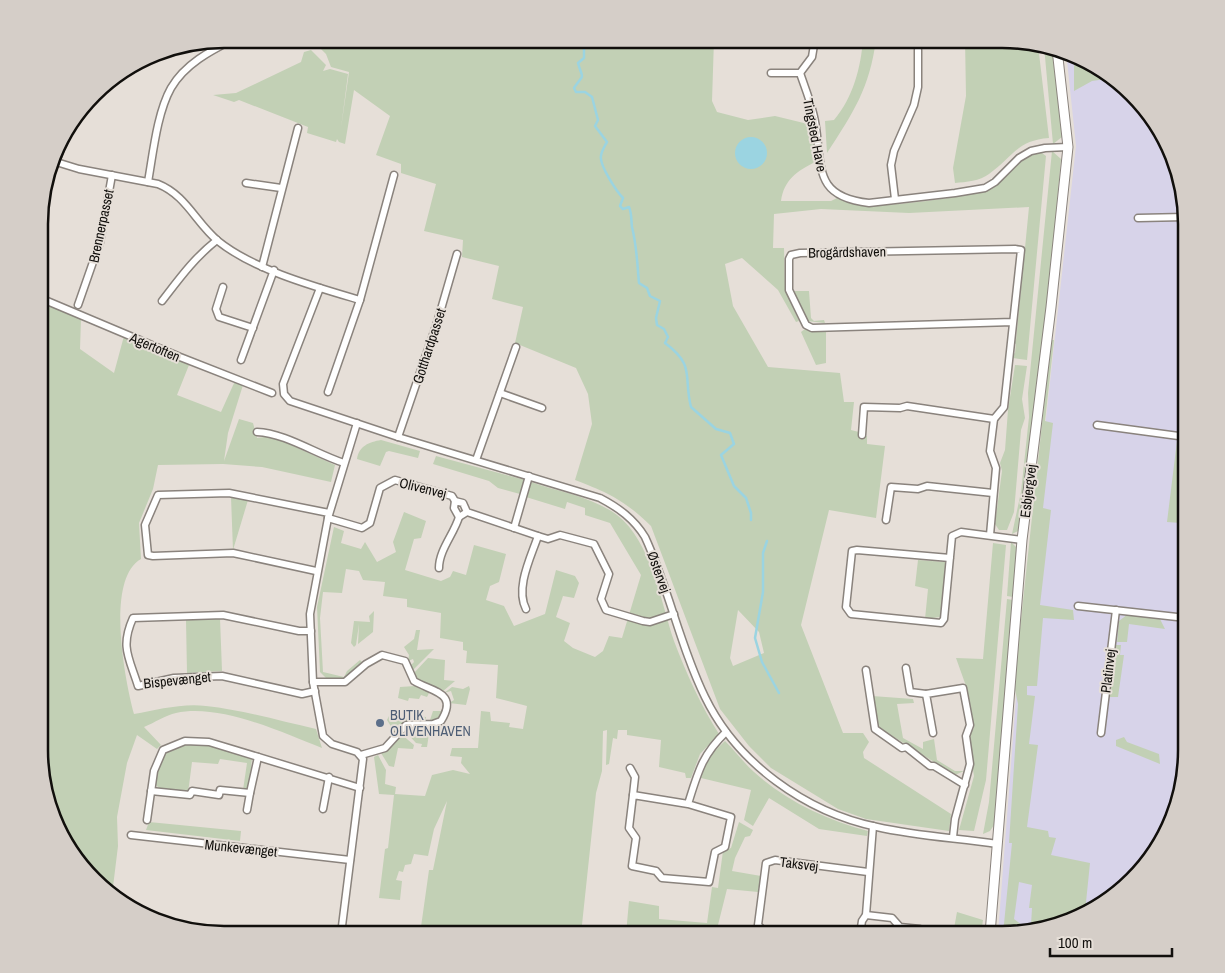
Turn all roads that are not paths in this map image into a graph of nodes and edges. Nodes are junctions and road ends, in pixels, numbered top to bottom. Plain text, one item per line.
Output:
1 (217, 48) edge
2 (814, 48) edge
3 (918, 50) dead end
4 (1059, 57) edge
5 (771, 73) dead end
6 (800, 73) junction
7 (298, 128) dead end
8 (1068, 147) junction
9 (58, 163) edge
10 (112, 175) junction
11 (394, 175) dead end
12 (148, 182) junction
13 (246, 183) dead end
14 (281, 188) junction
15 (895, 199) junction
16 (1177, 217) edge
17 (1138, 218) dead end
18 (217, 240) junction
19 (456, 254) dead end
20 (262, 267) junction
21 (274, 270) junction
22 (223, 287) dead end
23 (320, 288) junction
24 (360, 300) junction
25 (48, 301) edge
26 (162, 301) dead end
27 (78, 305) dead end
28 (1013, 322) junction
29 (253, 328) junction
30 (516, 347) dead end
31 (241, 360) dead end
32 (328, 392) dead end
33 (500, 392) junction
34 (272, 393) dead end
35 (542, 408) dead end
36 (994, 419) junction
37 (357, 423) junction
38 (1097, 424) dead end
39 (257, 432) dead end
40 (862, 435) dead end
41 (1178, 436) edge
42 (398, 437) junction
43 (476, 460) junction
44 (344, 463) junction
45 (529, 476) junction
46 (993, 493) junction
47 (455, 501) junction
48 (468, 512) junction
49 (329, 516) junction
50 (459, 516) junction
51 (886, 520) dead end
52 (514, 528) junction
53 (538, 536) junction
54 (990, 536) junction
55 (1022, 540) junction
56 (950, 558) junction
57 (439, 568) dead end
58 (316, 571) junction
59 (1078, 606) dead end
60 (526, 609) dead end
61 (1116, 610) junction
62 (674, 614) junction
63 (1177, 617) edge
64 (311, 630) junction
65 (906, 668) dead end
66 (866, 670) dead end
67 (313, 682) junction
68 (315, 691) junction
69 (926, 694) junction
70 (726, 732) junction
71 (1101, 732) dead end
72 (933, 733) dead end
73 (361, 755) junction
74 (258, 757) junction
75 (630, 768) dead end
76 (329, 776) junction
77 (965, 786) junction
78 (360, 788) junction
79 (151, 791) junction
80 (250, 793) junction
81 (633, 795) junction
82 (688, 804) junction
83 (323, 809) dead end
84 (247, 810) dead end
85 (147, 820) dead end
86 (873, 826) junction
87 (131, 836) dead end
88 (953, 837) junction
89 (997, 844) junction
90 (350, 860) junction
91 (868, 872) junction
92 (866, 915) junction
93 (342, 925) edge
94 (759, 926) edge
95 (861, 926) edge
96 (899, 926) edge
97 (991, 926) edge

1 - 12 street
2 - 6 street
3 - 15 street
4 - 8 main road, Esbjergvej
5 - 6 street
6 - 15 street, Tingsted Have
7 - 14 street
8 - 15 street, Tingsted Have
8 - 55 main road, Esbjergvej
9 - 10 street, Brennerpasset
10 - 12 street, Brennerpasset
10 - 27 street, Brennerpasset
11 - 24 street
12 - 18 street, Brennerpasset
13 - 14 street
14 - 20 street
16 - 17 street
18 - 20 street, Brennerpasset
18 - 26 street
19 - 42 street, Gotthardpasset
20 - 21 street, Brennerpasset
21 - 23 street, Brennerpasset
21 - 29 street
22 - 29 street
23 - 24 street, Brennerpasset
23 - 37 street, Østervej
24 - 32 street
25 - 34 street, Agertoften
28 - 28 street, Brogårdshaven
28 - 36 street, Brogårdshaven
29 - 31 street
30 - 33 street
33 - 35 street
33 - 43 street
36 - 40 street
36 - 46 street, Brogårdshaven
37 - 42 street, Østervej
37 - 44 street
38 - 41 street
39 - 44 street
42 - 43 street, Østervej
43 - 45 street, Østervej
44 - 49 street
45 - 52 street
45 - 62 street, Østervej
46 - 51 street
46 - 54 street, Brogårdshaven
47 - 48 street, Olivenvej
47 - 49 street, Olivenvej
47 - 50 street, Olivenvej
48 - 50 street, Olivenvej
48 - 52 street, Olivenvej
49 - 58 street
49 - 58 street
50 - 57 street, Olivenvej
52 - 53 street, Olivenvej
53 - 60 street
53 - 62 street, Olivenvej
54 - 55 street
54 - 56 street
55 - 89 main road, Esbjergvej
56 - 56 street
58 - 64 street
59 - 61 street
61 - 63 street
61 - 71 street, Platinvej
62 - 70 street, Østervej
64 - 67 street
64 - 68 street, Bispevænget
65 - 69 street
66 - 77 street
67 - 68 street
67 - 73 street
68 - 73 street
69 - 72 street
69 - 77 street
70 - 82 street
70 - 86 street, Østervej
73 - 78 street
74 - 76 street
74 - 79 street
74 - 80 street
75 - 81 street
76 - 78 street
76 - 83 street
77 - 88 street
78 - 90 street
79 - 80 street
79 - 85 street
80 - 84 street
81 - 82 street
81 - 82 street
86 - 88 street, Østervej
86 - 91 street
87 - 90 street, Munkevænget
88 - 89 street, Østervej
89 - 97 main road, Esbjergvej
90 - 93 street
91 - 92 street
91 - 94 street, Taksvej
92 - 95 street
92 - 96 street

